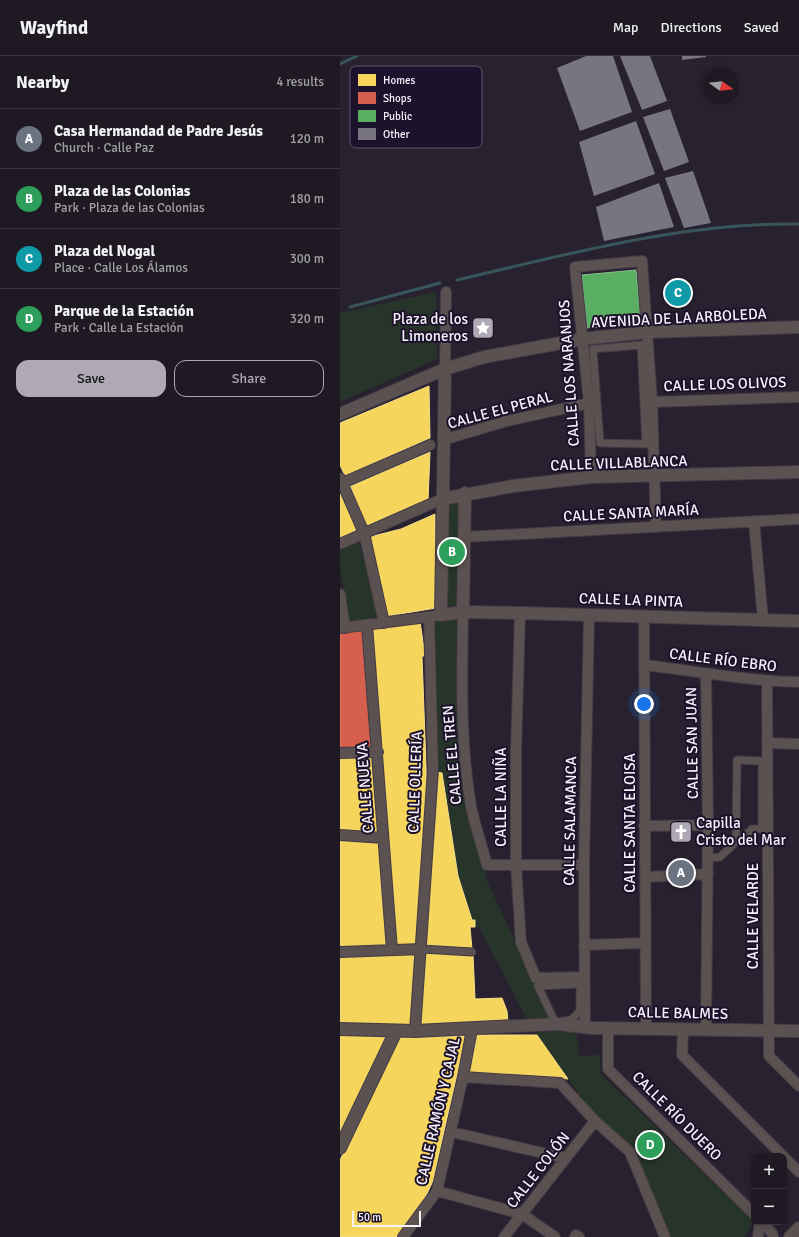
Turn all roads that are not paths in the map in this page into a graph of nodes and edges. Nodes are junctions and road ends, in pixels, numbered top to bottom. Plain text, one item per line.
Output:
1 (446, 292) dead end
2 (799, 327) edge
3 (647, 332) junction
4 (583, 339) junction
5 (641, 345) joint
6 (445, 369) junction
7 (799, 397) edge
8 (652, 402) junction
9 (589, 403) junction
10 (340, 414) edge
11 (443, 440) junction
12 (430, 445) dead end
13 (799, 472) edge
14 (591, 477) junction
15 (654, 477) junction
16 (341, 482) edge
17 (465, 493) junction
18 (442, 499) junction
19 (799, 519) edge
20 (754, 521) junction
21 (656, 527) junction
22 (364, 533) junction
23 (464, 537) junction
24 (340, 544) edge
25 (340, 594) edge
26 (463, 612) junction
27 (520, 613) junction
28 (441, 615) junction
29 (589, 615) junction
30 (644, 616) junction
31 (429, 617) junction
32 (763, 620) junction
33 (799, 621) edge
34 (384, 622) junction
35 (367, 625) junction
36 (343, 628) edge
37 (644, 665) junction
38 (706, 673) junction
39 (767, 681) junction
40 (799, 682) edge
41 (767, 743) junction
42 (799, 744) edge
43 (378, 752) junction
44 (340, 753) edge
45 (708, 825) junction
46 (644, 826) junction
47 (340, 835) edge
48 (383, 838) junction
49 (738, 840) junction
50 (708, 858) junction
51 (516, 865) junction
52 (584, 865) junction
53 (708, 874) junction
54 (645, 877) junction
55 (645, 943) junction
56 (584, 945) junction
57 (422, 949) junction
58 (392, 950) junction
59 (340, 952) edge
60 (472, 952) dead end
61 (582, 980) junction
62 (585, 1027) junction
63 (608, 1028) junction
64 (340, 1029) edge
65 (472, 1029) junction
66 (646, 1029) junction
67 (683, 1030) junction
68 (706, 1030) junction
69 (415, 1031) junction
70 (768, 1031) junction
71 (799, 1031) edge
72 (396, 1032) junction
73 (463, 1077) junction
74 (799, 1086) edge
75 (596, 1121) junction
76 (451, 1132) junction
77 (340, 1148) edge
78 (781, 1153) edge
79 (565, 1158) junction
80 (787, 1159) edge
81 (799, 1172) edge
82 (437, 1191) junction
83 (751, 1211) edge
84 (522, 1214) junction
85 (760, 1225) edge
86 (764, 1225) edge
87 (799, 1228) edge
88 (403, 1237) edge
89 (504, 1237) edge
90 (555, 1237) edge
91 (665, 1237) edge
92 (758, 1237) edge
93 (773, 1237) edge
94 (790, 1237) edge

1 - 6 street
2 - 3 street, AVENIDA DE LA ARBOLEDA
3 - 4 street, AVENIDA DE LA ARBOLEDA
3 - 4 street, CALLE LOS NARANJOS
3 - 8 street
4 - 6 street, AVENIDA DE LA ARBOLEDA
4 - 9 street, CALLE LOS NARANJOS
5 - 5 street
6 - 10 street, AVENIDA DE LA ARBOLEDA
6 - 11 street
7 - 8 street, CALLE LOS OLIVOS
8 - 15 street
9 - 11 street, CALLE EL PERAL
9 - 14 street, CALLE LOS NARANJOS
11 - 18 street
12 - 16 street
13 - 15 street, CALLE VILLABLANCA
14 - 15 street, CALLE VILLABLANCA
14 - 17 street, CALLE VILLABLANCA
15 - 21 street
16 - 22 street
17 - 18 street, CALLE VILLABLANCA
17 - 23 street
18 - 22 street
18 - 28 street
19 - 20 street, CALLE SANTA MARÍA
20 - 21 street, CALLE SANTA MARÍA
20 - 32 street
21 - 23 street, CALLE SANTA MARÍA
22 - 24 street
22 - 34 street
23 - 26 street
25 - 36 street
26 - 27 street, CALLE LA PINTA
26 - 28 street, CALLE LA PINTA
26 - 51 street, CALLE EL TREN
27 - 29 street, CALLE LA PINTA
27 - 51 street, CALLE LA NIÑA
28 - 31 street
29 - 30 street, CALLE LA PINTA
29 - 52 street, CALLE SALAMANCA
30 - 32 street, CALLE LA PINTA
30 - 37 street, CALLE SANTA ELOISA
31 - 34 street
31 - 57 street, CALLE OLLERÍA
32 - 33 street, CALLE LA PINTA
34 - 35 street
35 - 36 street
35 - 43 street, CALLE NUEVA
37 - 38 street, CALLE RÍO EBRO
37 - 46 street, CALLE SANTA ELOISA
38 - 39 street, CALLE RÍO EBRO
38 - 45 street, CALLE SAN JUAN
39 - 40 street, CALLE RÍO EBRO
39 - 41 street, CALLE VELARDE
41 - 42 street
41 - 70 street, CALLE VELARDE
43 - 44 street
43 - 48 street, CALLE NUEVA
45 - 46 street
45 - 50 street, CALLE SAN JUAN
46 - 54 street, CALLE SANTA ELOISA
47 - 48 street
48 - 58 street, CALLE NUEVA
49 - 49 street
49 - 50 street
50 - 53 street, CALLE SAN JUAN
51 - 52 street
51 - 61 street, CALLE LA NIÑA
52 - 56 street, CALLE SALAMANCA
53 - 54 street
53 - 68 street, CALLE SAN JUAN
54 - 55 street, CALLE SANTA ELOISA
55 - 56 street
55 - 66 street, CALLE SANTA ELOISA
56 - 61 street, CALLE SALAMANCA
57 - 58 street
57 - 60 street
57 - 69 street, CALLE OLLERÍA
58 - 59 street
61 - 61 street
61 - 62 street, CALLE SALAMANCA
62 - 63 street, CALLE BALMES
62 - 65 street, CALLE BALMES
63 - 66 street, CALLE BALMES
63 - 83 street, CALLE RÍO DUERO
64 - 72 street, CALLE BALMES
65 - 69 street, CALLE BALMES
65 - 73 street, CALLE RAMÓN Y CAJAL
66 - 67 street, CALLE BALMES
67 - 68 street, CALLE BALMES
67 - 78 street
68 - 70 street, CALLE BALMES
69 - 72 street, CALLE BALMES
70 - 71 street, CALLE BALMES
70 - 74 street, CALLE VELARDE
72 - 77 street
73 - 75 street
73 - 76 street, CALLE RAMÓN Y CAJAL
75 - 79 street, CALLE COLÓN
75 - 91 street
76 - 79 street
76 - 82 street, CALLE RAMÓN Y CAJAL
79 - 84 street, CALLE COLÓN
80 - 81 street
82 - 84 street
82 - 88 street, CALLE RAMÓN Y CAJAL
84 - 89 street, CALLE COLÓN
84 - 90 street
85 - 92 street
86 - 93 street
87 - 94 street

